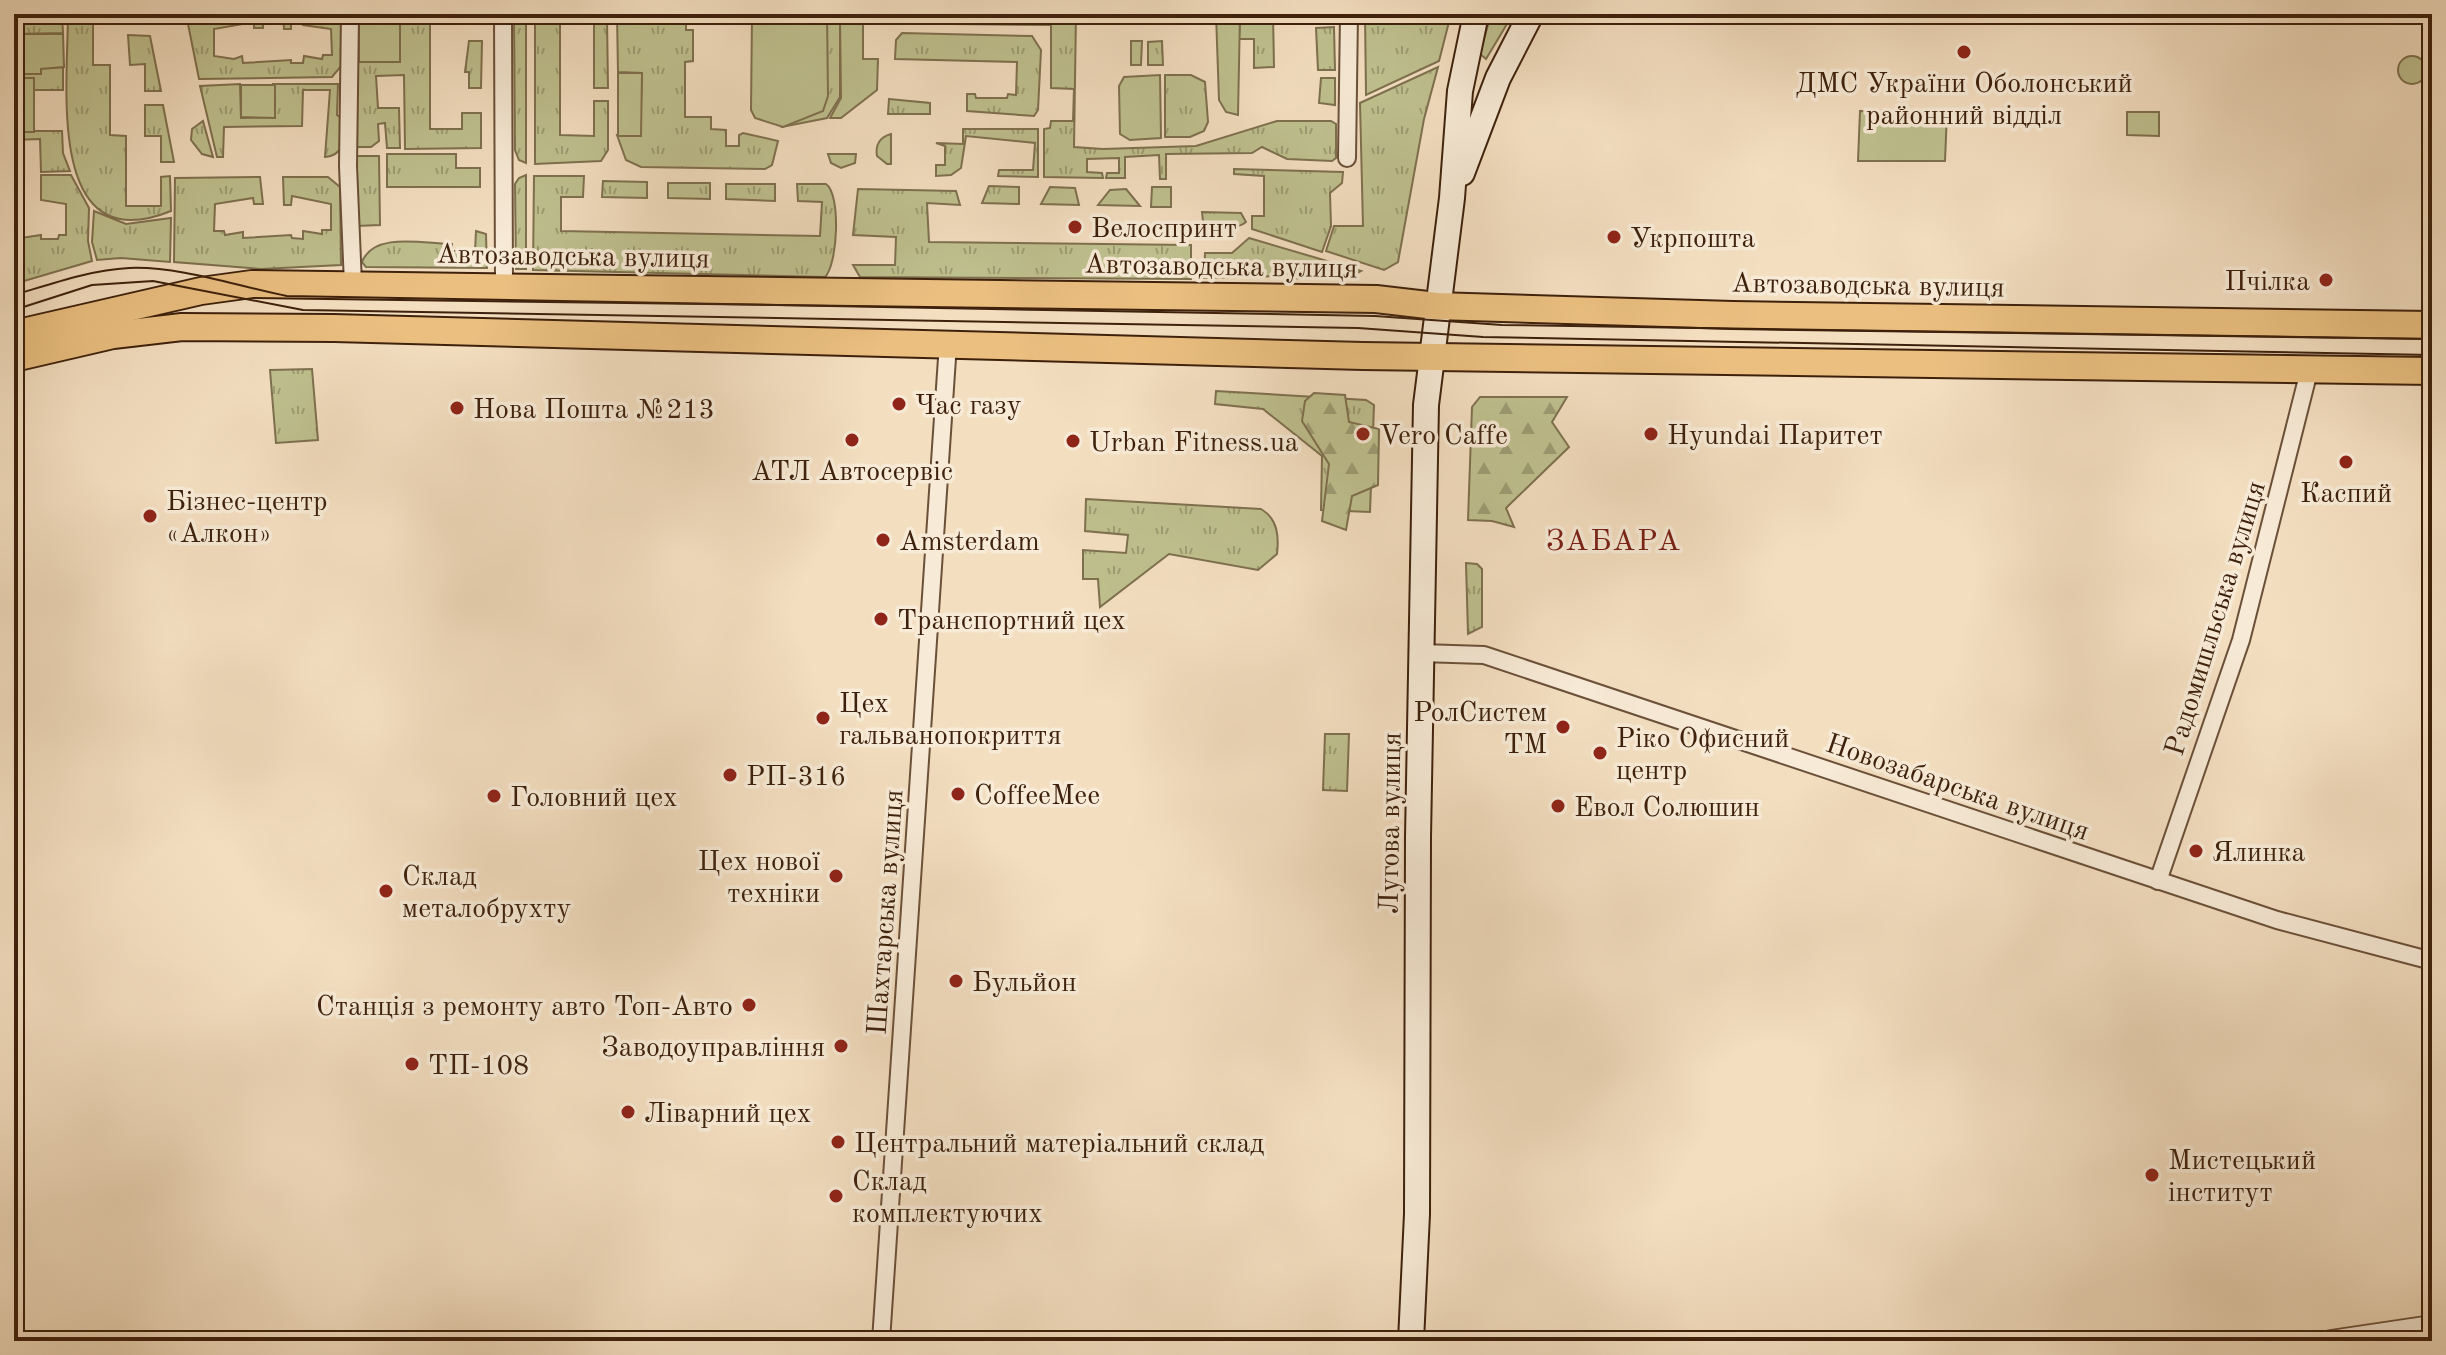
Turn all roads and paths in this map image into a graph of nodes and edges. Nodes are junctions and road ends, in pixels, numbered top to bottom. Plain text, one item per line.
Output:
1 (350, 14) edge
2 (503, 14) edge
3 (1349, 14) edge
4 (1476, 14) edge
5 (1531, 14) edge
6 (1347, 158) dead end
7 (1452, 198) junction
8 (353, 284) junction
9 (504, 285) junction
10 (1436, 306) junction
11 (2432, 325) edge
12 (14, 334) edge
13 (948, 343) junction
14 (1432, 356) junction
15 (14, 358) edge
16 (2310, 367) junction
17 (2432, 371) edge
18 (1421, 653) junction
19 (2158, 881) junction
20 (2432, 961) edge
21 (2432, 1326) edge
22 (881, 1341) edge
23 (1411, 1341) edge
24 (2331, 1341) edge

1 - 8 street
2 - 9 street
3 - 6 street
4 - 7 main road
5 - 7 main road
7 - 10 main road, Лугова вулиця
8 - 9 main road, Автозаводська вулиця
8 - 12 main road, Автозаводська вулиця
9 - 10 main road, Автозаводська вулиця
10 - 11 main road, Автозаводська вулиця
10 - 14 main road, Лугова вулиця
13 - 14 main road
13 - 15 main road
13 - 22 street, Шахтарська вулиця
14 - 16 main road
14 - 18 main road, Лугова вулиця
16 - 17 main road
16 - 19 street, Радомишльська вулиця
18 - 19 street, Новозабарська вулиця
18 - 23 main road, Лугова вулиця
19 - 20 street, Новозабарська вулиця
21 - 24 street

